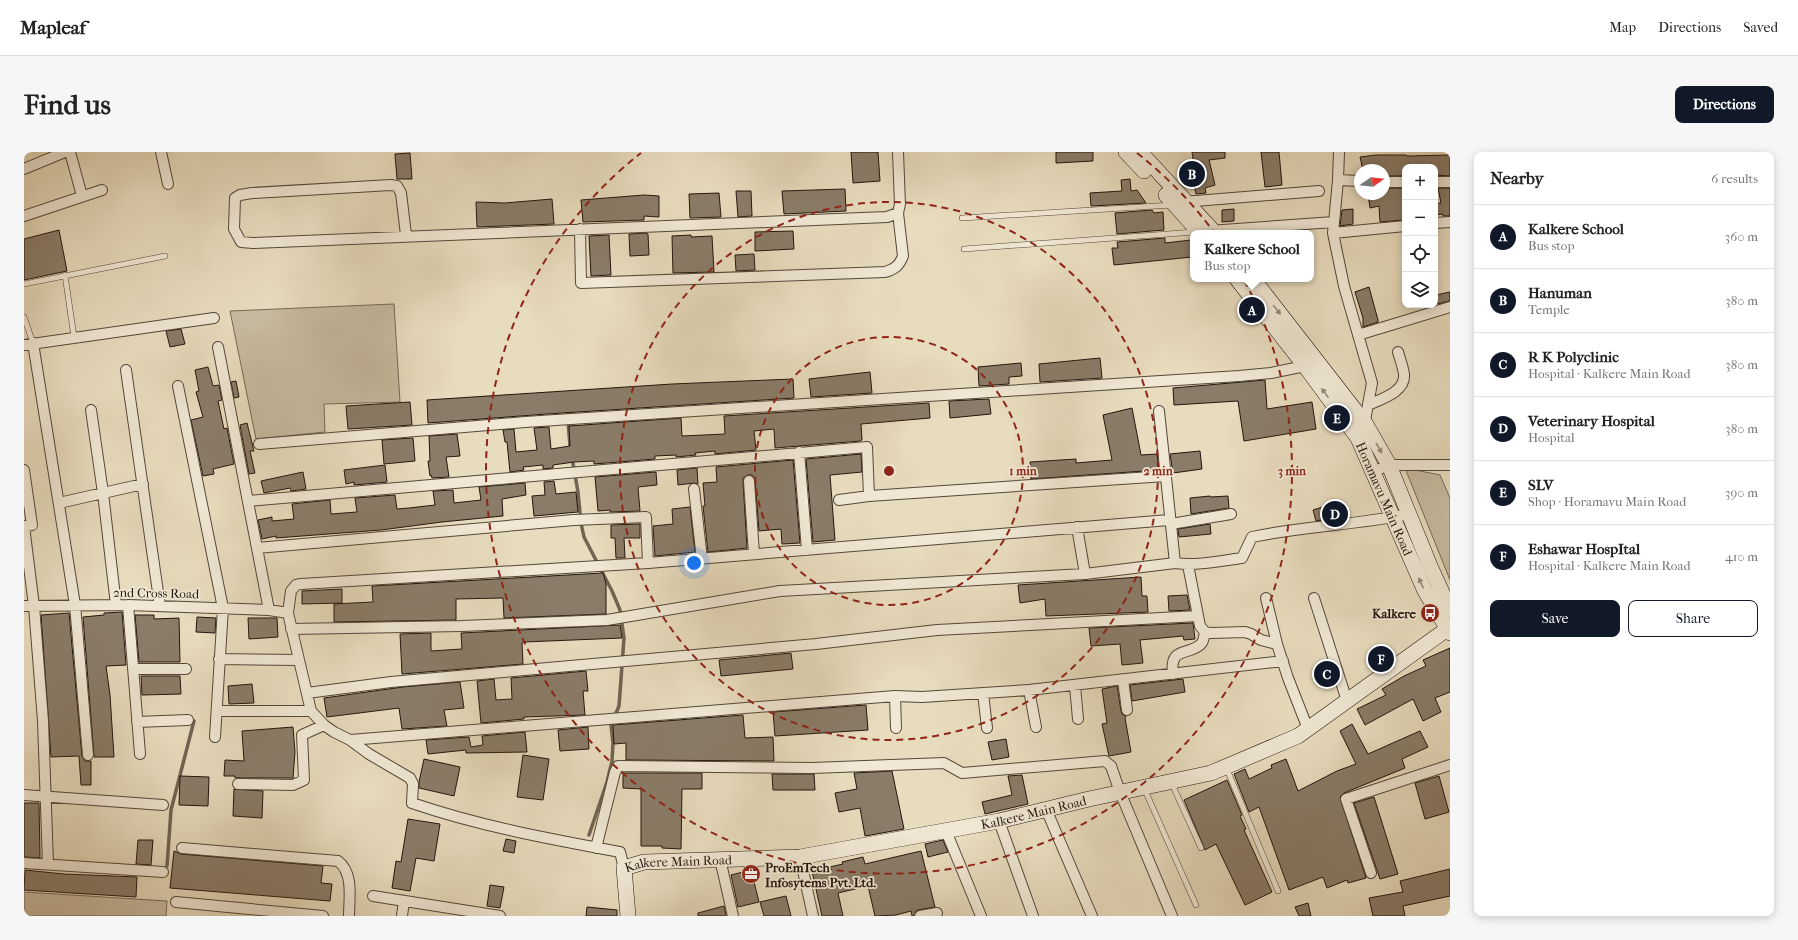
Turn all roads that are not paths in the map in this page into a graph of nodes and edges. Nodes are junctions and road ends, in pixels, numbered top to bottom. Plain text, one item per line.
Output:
1 (66, 152) edge
2 (70, 152) edge
3 (162, 152) edge
4 (898, 152) edge
5 (1126, 152) edge
6 (1140, 152) edge
7 (1339, 152) edge
8 (24, 169) edge
9 (1338, 180) junction
10 (1354, 181) edge
11 (1390, 182) edge
12 (1402, 182) edge
13 (1438, 182) edge
14 (1450, 182) edge
15 (168, 184) dead end
16 (102, 190) dead end
17 (1318, 191) dead end
18 (82, 196) junction
19 (1180, 203) junction
20 (898, 213) junction
21 (24, 216) edge
22 (962, 218) dead end
23 (1334, 222) junction
24 (1450, 222) edge
25 (1438, 223) edge
26 (1402, 226) edge
27 (580, 229) junction
28 (1205, 230) edge
29 (1232, 230) edge
30 (1190, 233) edge
31 (1333, 233) junction
32 (406, 235) junction
33 (964, 249) dead end
34 (165, 256) dead end
35 (66, 275) junction
36 (1239, 282) edge
37 (1255, 282) edge
38 (24, 284) edge
39 (1450, 307) edge
40 (24, 317) edge
41 (214, 318) dead end
42 (1358, 335) junction
43 (74, 337) junction
44 (28, 344) edge
45 (218, 347) dead end
46 (1398, 352) dead end
47 (1305, 366) junction
48 (126, 370) dead end
49 (178, 386) dead end
50 (1368, 405) junction
51 (91, 410) dead end
52 (1159, 410) dead end
53 (1365, 424) junction
54 (1358, 438) junction
55 (259, 444) dead end
56 (799, 452) junction
57 (1389, 465) junction
58 (1450, 465) edge
59 (24, 470) edge
60 (1373, 472) junction
61 (1166, 476) junction
62 (749, 481) dead end
63 (143, 484) junction
64 (694, 489) dead end
65 (103, 493) junction
66 (869, 496) junction
67 (840, 500) dead end
68 (248, 501) junction
69 (59, 503) junction
70 (1231, 514) dead end
71 (1410, 514) junction
72 (1392, 518) junction
73 (1170, 522) junction
74 (24, 526) edge
75 (1078, 527) junction
76 (257, 548) junction
77 (807, 550) junction
78 (754, 554) junction
79 (702, 559) junction
80 (648, 563) junction
81 (1175, 563) junction
82 (1188, 565) junction
83 (1085, 574) junction
84 (1266, 598) dead end
85 (1314, 598) dead end
86 (75, 605) junction
87 (116, 605) junction
88 (128, 605) junction
89 (29, 606) edge
90 (160, 606) junction
91 (223, 608) junction
92 (269, 610) junction
93 (1450, 610) edge
94 (288, 613) junction
95 (1198, 616) junction
96 (291, 629) junction
97 (1449, 630) edge
98 (1205, 632) junction
99 (1277, 644) junction
100 (219, 659) junction
101 (298, 660) junction
102 (1283, 661) junction
103 (133, 669) junction
104 (186, 669) dead end
105 (1173, 674) junction
106 (1123, 680) junction
107 (1075, 686) junction
108 (1029, 690) junction
109 (307, 693) junction
110 (983, 693) junction
111 (895, 696) junction
112 (1347, 701) junction
113 (1127, 710) dead end
114 (217, 711) junction
115 (311, 711) junction
116 (1078, 719) dead end
117 (188, 720) dead end
118 (137, 722) junction
119 (324, 725) junction
120 (1036, 727) dead end
121 (896, 728) dead end
122 (987, 728) dead end
123 (1308, 729) junction
124 (215, 737) dead end
125 (350, 740) junction
126 (140, 754) dead end
127 (88, 755) dead end
128 (1450, 765) edge
129 (1226, 766) junction
130 (1170, 781) junction
131 (238, 784) dead end
132 (1144, 787) junction
133 (1120, 792) junction
134 (24, 795) edge
135 (45, 796) junction
136 (163, 805) dead end
137 (1046, 809) junction
138 (999, 821) junction
139 (946, 831) junction
140 (182, 848) dead end
141 (596, 848) junction
142 (1201, 848) dead end
143 (800, 857) junction
144 (720, 859) junction
145 (24, 863) edge
146 (48, 864) junction
147 (624, 868) junction
148 (163, 872) dead end
149 (1371, 873) dead end
150 (1278, 891) dead end
151 (373, 896) dead end
152 (404, 901) junction
153 (176, 902) dead end
154 (1196, 905) dead end
155 (460, 913) edge
156 (936, 913) dead end
157 (323, 916) edge
158 (349, 916) edge
159 (402, 916) edge
160 (500, 916) edge
161 (628, 916) edge
162 (733, 916) edge
163 (813, 916) edge
164 (920, 916) edge
165 (981, 916) edge
166 (1033, 916) edge
167 (1092, 916) edge
168 (1172, 916) edge

1 - 8 street
2 - 18 street
3 - 15 street
4 - 20 street
5 - 19 main road
6 - 19 main road
7 - 9 street
9 - 10 street
9 - 23 street
11 - 12 street
13 - 14 street
16 - 18 street
17 - 19 street
18 - 21 street
19 - 22 lane
19 - 28 main road
20 - 27 street
20 - 27 street
23 - 29 street
23 - 31 street
24 - 25 street
26 - 31 street
27 - 32 street
30 - 33 lane
31 - 42 street
32 - 32 street
34 - 35 lane
35 - 38 lane
35 - 43 lane
36 - 47 main road, Horamavu Main Road
37 -> 53 main road, Horamavu Main Road
39 - 42 street
40 - 44 lane
41 - 43 street
42 - 50 street
43 - 44 street
44 - 69 street
45 - 68 street
46 - 50 street
54 -> 47 main road, Horamavu Main Road
47 - 55 street
48 - 63 street
49 - 91 street
50 - 53 street
51 - 65 street
52 - 61 street
53 - 54 street
53 -> 57 main road, Horamavu Main Road
54 - 60 main road, Horamavu Main Road
56 - 66 street
56 - 68 street
56 - 77 street
57 - 58 street
57 - 60 street
57 - 71 main road, Horamavu Main Road
59 - 74 street
60 - 72 main road, Horamavu Main Road
61 - 66 street
61 - 73 street
62 - 78 street
63 - 65 street
63 - 90 street
64 - 79 street
65 - 69 street
65 - 87 street
66 - 67 street
68 - 76 street
69 - 86 street
70 - 73 street
71 - 72 street
71 - 93 main road, Horamavu Main Road
72 - 82 street
97 -> 72 main road, Horamavu Main Road
73 - 75 street
73 - 81 street
74 - 89 street
75 - 77 street
75 - 83 street
76 - 80 street
76 - 92 street
77 - 78 street
78 - 79 street
79 - 80 street
80 - 94 street
81 - 82 street
81 - 83 street
82 - 95 street
83 - 96 street
84 - 99 street
85 - 112 street
86 - 87 street, 2nd Cross Road
86 - 89 street, 2nd Cross Road
86 - 127 street
87 - 88 street, 2nd Cross Road
88 - 90 street, 2nd Cross Road
88 - 103 street
89 - 135 street
90 - 91 street, 2nd Cross Road
91 - 92 street, 2nd Cross Road
91 - 100 street
92 - 94 street, 2nd Cross Road
94 - 96 street
95 - 98 street
95 - 109 street
96 - 101 street
97 - 112 main road, Kalkere Main Road
98 - 99 street
98 - 105 street
99 - 102 street
100 - 101 street
100 - 114 street
101 - 109 street
102 - 105 street
102 - 123 street
103 - 104 street
103 - 118 street
105 - 106 street
106 - 107 street
106 - 113 street
107 - 108 street
107 - 116 street
108 - 110 street
108 - 120 street
109 - 115 street
110 - 111 street
110 - 122 street
111 - 121 street
111 - 125 street
112 - 123 main road, Kalkere Main Road
114 - 115 street
114 - 124 street
115 - 119 street
117 - 118 street
118 - 126 street
119 - 125 street
119 - 131 street
123 - 129 main road, Kalkere Main Road
125 - 141 street
128 - 149 street
129 - 130 main road, Kalkere Main Road
129 - 150 lane
130 - 132 main road, Kalkere Main Road
130 - 142 lane
132 - 133 main road, Kalkere Main Road
132 - 154 lane
133 - 137 main road, Kalkere Main Road
133 - 141 street
133 - 168 street
134 - 135 street
135 - 136 street
135 - 146 street
137 - 138 main road, Kalkere Main Road
137 - 167 street
138 - 139 main road, Kalkere Main Road
138 - 166 street
139 - 143 main road, Kalkere Main Road
139 - 165 street
140 - 158 street
141 - 147 street
143 - 144 main road, Kalkere Main Road
143 - 163 street
144 - 147 main road, Kalkere Main Road
144 - 162 street
145 - 146 street
146 - 148 street
147 - 161 main road, Kalkere Main Road
151 - 152 street
152 - 155 street
152 - 159 street
153 - 157 street
155 - 160 street
156 - 164 street

